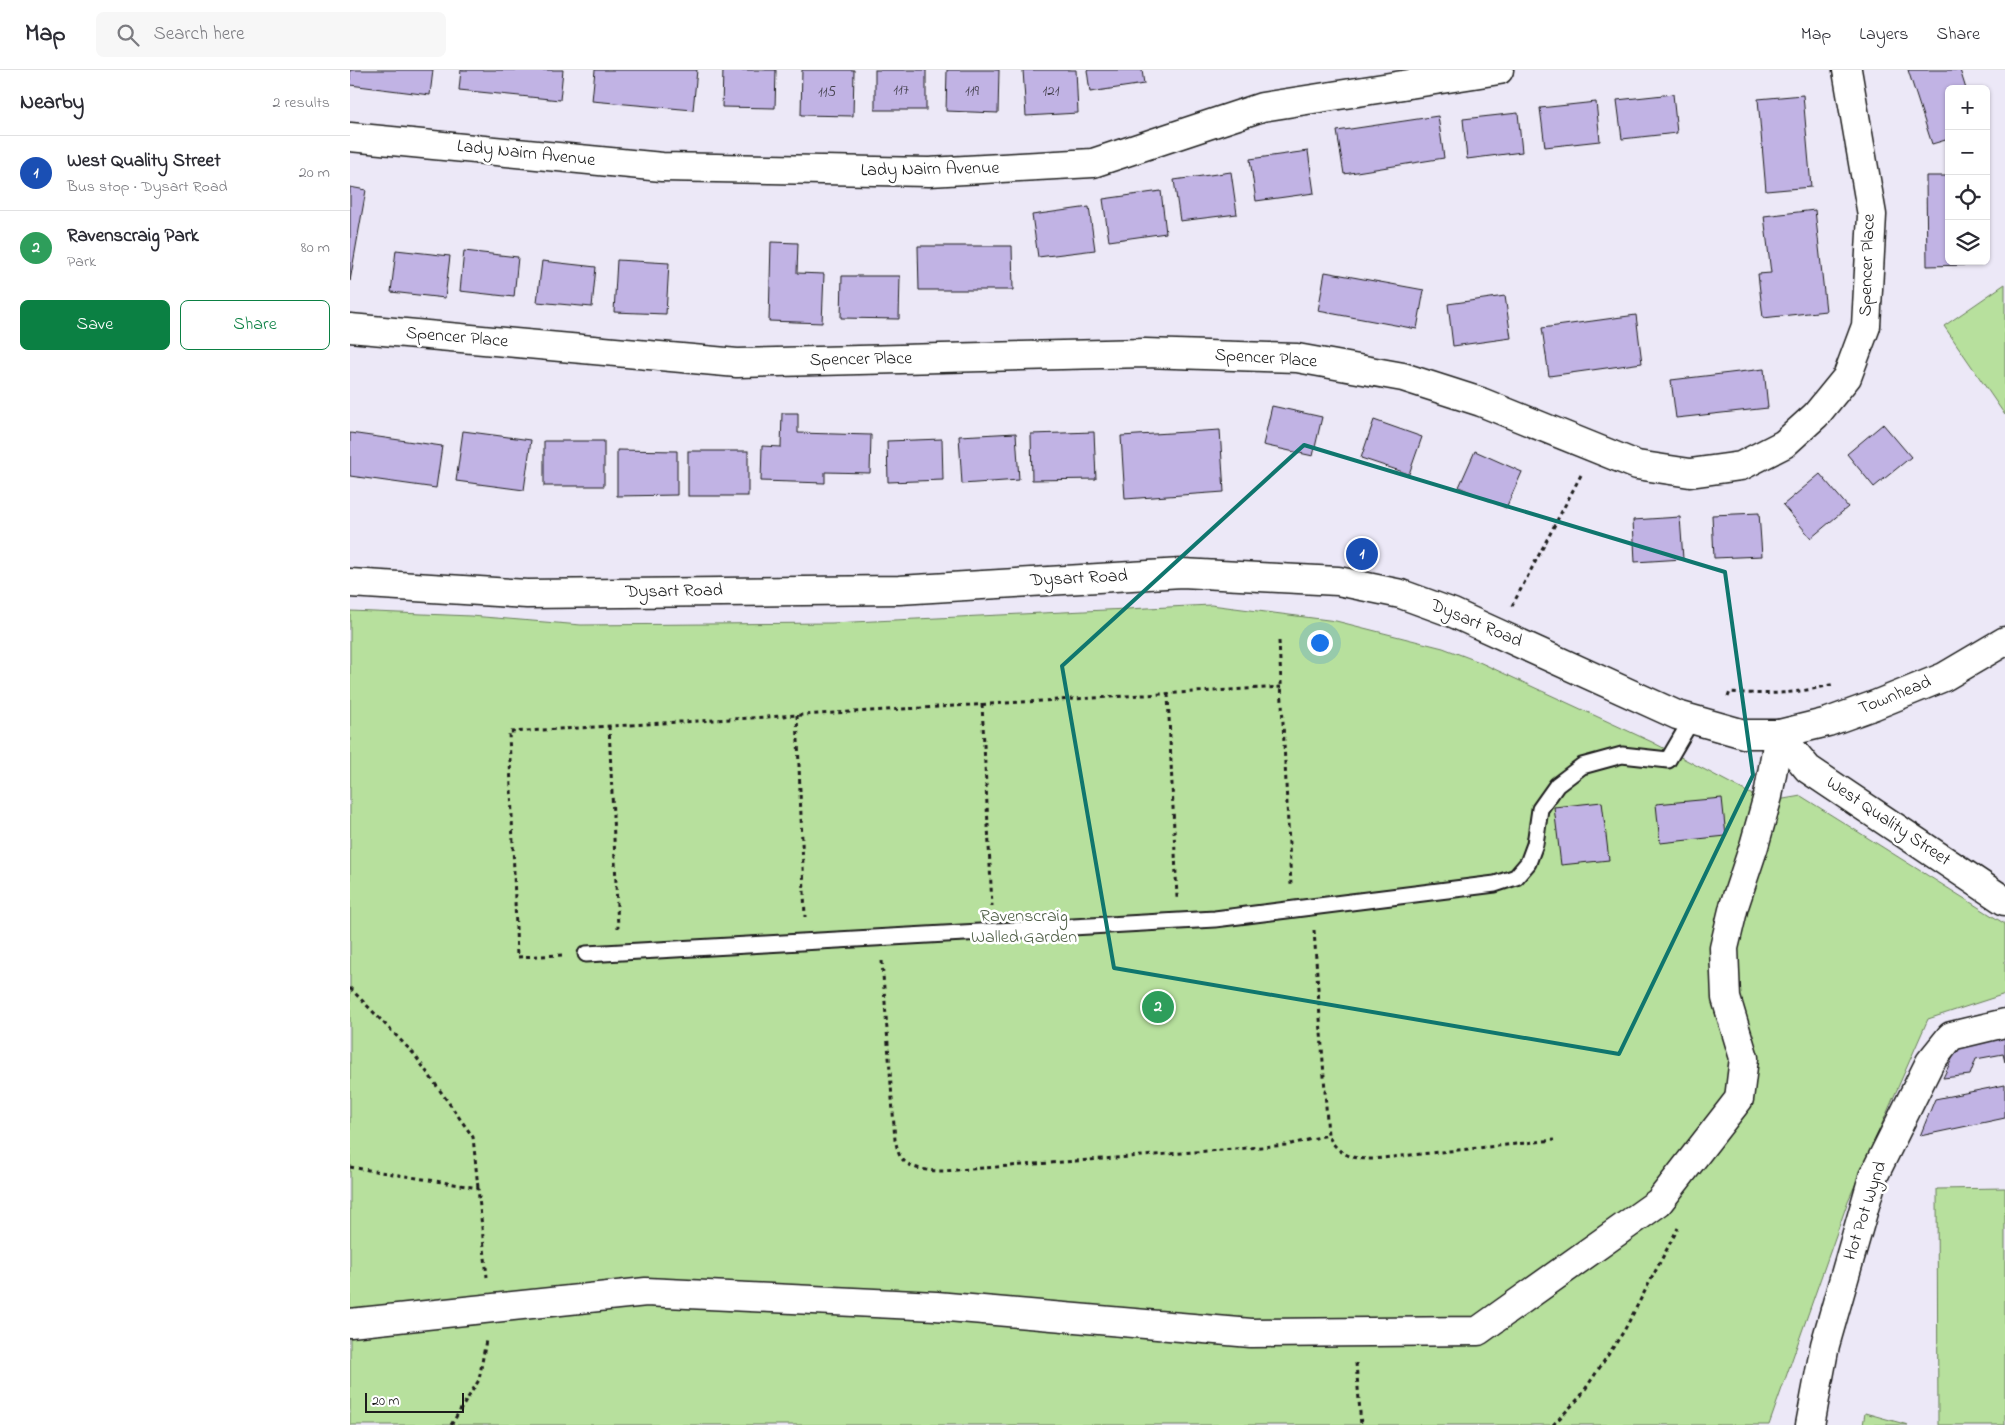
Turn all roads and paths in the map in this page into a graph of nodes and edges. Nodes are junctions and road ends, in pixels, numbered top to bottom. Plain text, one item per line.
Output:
1 (1499, 70) edge
2 (1847, 70) edge
3 (350, 137) edge
4 (350, 328) edge
5 (1596, 448) junction
6 (350, 583) edge
7 (1498, 632) junction
8 (1279, 640) dead end
9 (2005, 641) edge
10 (1281, 687) junction
11 (1168, 694) junction
12 (982, 704) junction
13 (797, 715) junction
14 (1692, 720) junction
15 (609, 726) junction
16 (1778, 734) junction
17 (2005, 901) edge
18 (1313, 907) junction
19 (1292, 909) junction
20 (1178, 920) junction
21 (994, 931) junction
22 (880, 938) junction
23 (806, 942) junction
24 (619, 952) junction
25 (586, 954) joint
26 (350, 988) edge
27 (2005, 1023) edge
28 (1328, 1135) junction
29 (1554, 1140) dead end
30 (350, 1166) edge
31 (1672, 1185) junction
32 (478, 1188) junction
33 (491, 1308) junction
34 (350, 1323) edge
35 (1353, 1332) junction
36 (451, 1425) edge
37 (1361, 1425) edge
38 (1553, 1425) edge
39 (1810, 1425) edge

1 - 3 street, Lady Nairn Avenue
2 - 5 street, Spencer Place
4 - 5 street, Spencer Place
5 - 7 path
6 - 7 street, Dysart Road
7 - 14 street, Dysart Road
8 - 10 path
9 - 16 street, Townhead
10 - 11 path
10 - 19 path
11 - 12 path
11 - 20 path
12 - 13 path
12 - 21 path
13 - 15 path
13 - 23 path
14 - 16 street, Dysart Road
14 - 18 lane
15 - 24 path
15 - 25 path
16 - 17 street, West Quality Street
16 - 31 street
18 - 19 lane
18 - 28 path
19 - 20 lane
20 - 21 lane
21 - 22 lane
22 - 23 lane
22 - 28 path
23 - 24 lane
24 - 25 lane
26 - 32 path
27 - 39 street, Hot Pot Wynd
28 - 29 path
30 - 32 path
31 - 35 street
31 - 38 path
32 - 33 path
33 - 34 street
33 - 35 street
33 - 36 path
35 - 37 path

